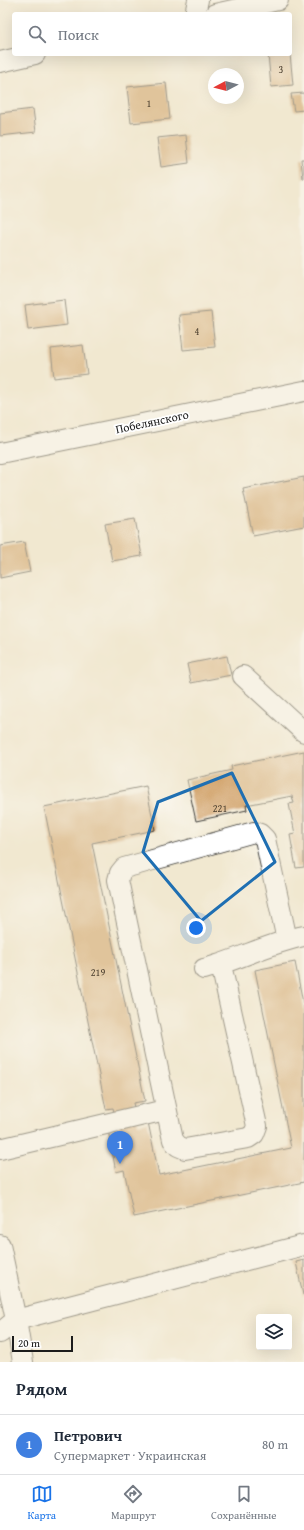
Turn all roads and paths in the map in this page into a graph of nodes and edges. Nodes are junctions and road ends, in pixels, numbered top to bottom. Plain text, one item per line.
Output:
1 (198, 0) edge
2 (278, 0) edge
3 (195, 12) edge
4 (223, 12) edge
5 (26, 56) edge
6 (0, 62) edge
7 (304, 391) edge
8 (0, 453) edge
9 (243, 676) dead end
10 (304, 732) edge
11 (296, 938) edge
12 (165, 1110) junction
13 (0, 1149) edge
14 (0, 1245) edge
15 (304, 1245) edge
16 (16, 1320) junction
17 (0, 1333) edge
18 (23, 1362) edge

1 - 3 street
2 - 4 street
5 - 6 street
7 - 8 street, Побелянского
9 - 10 street
11 - 12 street
11 - 12 street
12 - 13 street
14 - 16 street
15 - 16 street
16 - 17 street
16 - 18 street

